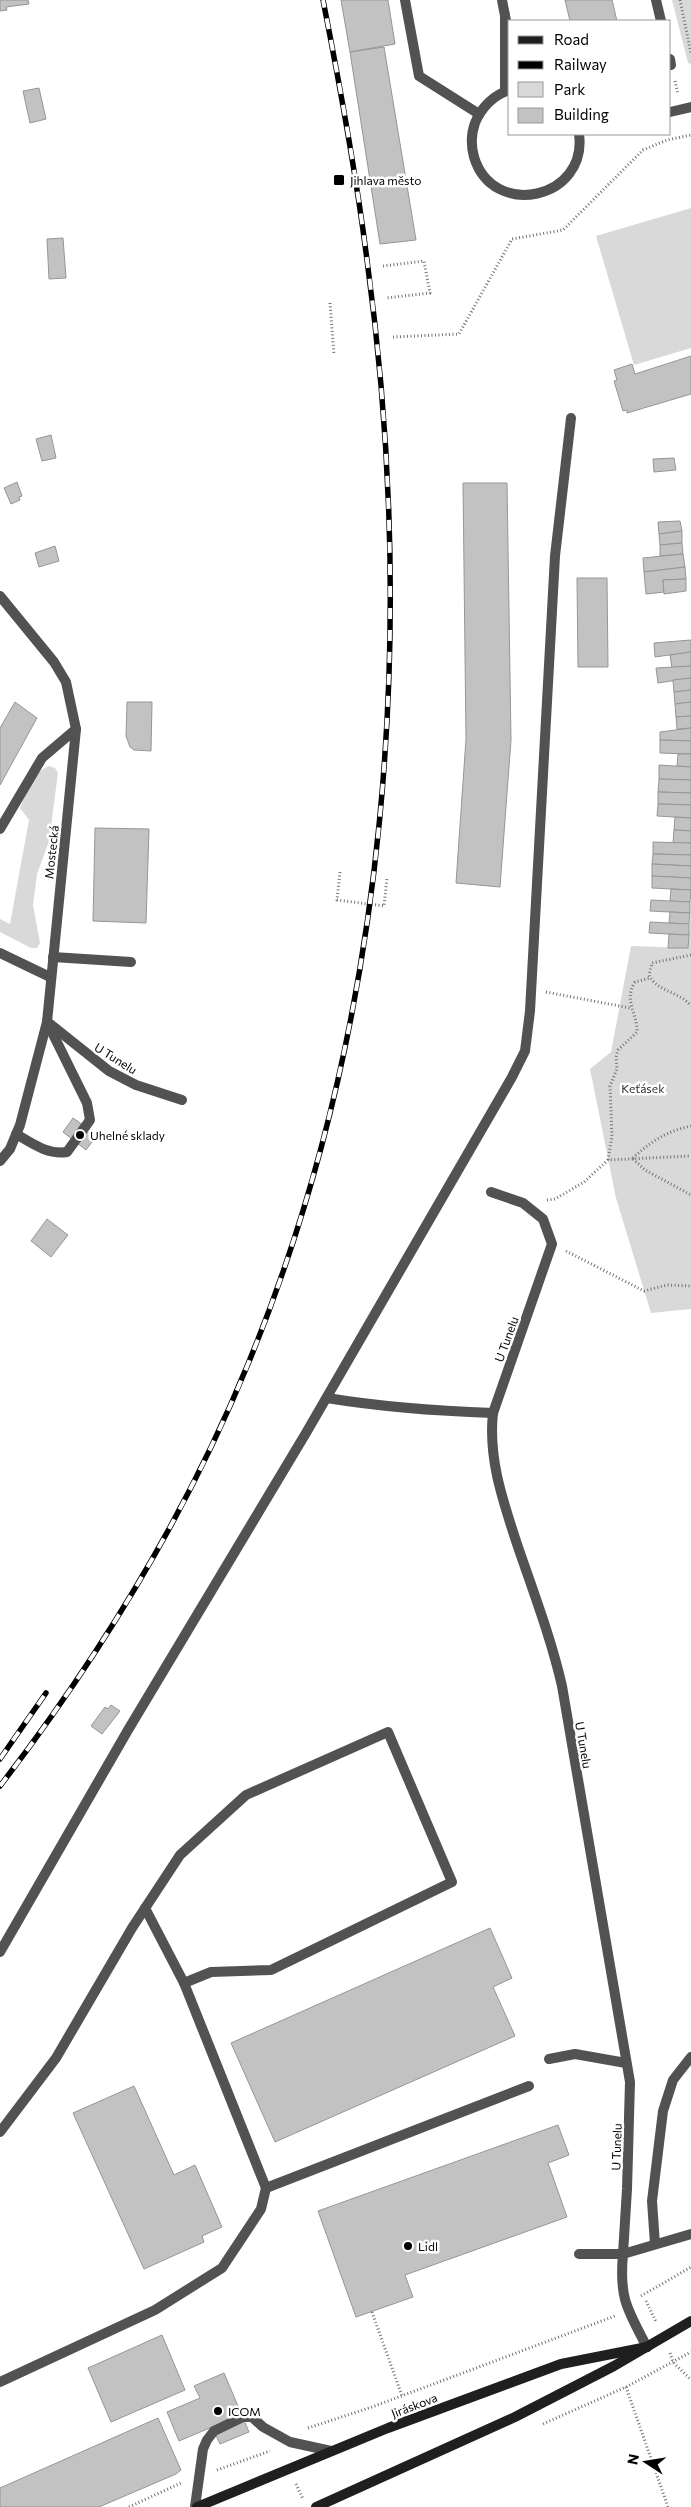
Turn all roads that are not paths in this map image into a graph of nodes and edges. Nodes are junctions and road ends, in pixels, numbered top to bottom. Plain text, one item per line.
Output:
1 (405, 0) edge
2 (502, 0) edge
3 (656, 0) edge
4 (505, 15) junction
5 (661, 20) edge
6 (508, 26) edge
7 (507, 90) edge
8 (686, 108) edge
9 (671, 112) edge
10 (479, 114) junction
11 (578, 135) edge
12 (571, 418) dead end
13 (0, 596) edge
14 (76, 729) junction
15 (0, 829) edge
16 (0, 952) edge
17 (53, 957) junction
18 (131, 962) dead end
19 (50, 977) junction
20 (47, 1022) junction
21 (182, 1100) dead end
22 (16, 1134) junction
23 (0, 1161) edge
24 (491, 1192) dead end
25 (327, 1398) junction
26 (492, 1413) junction
27 (145, 1908) junction
28 (0, 1952) edge
29 (184, 1983) junction
30 (691, 2057) edge
31 (549, 2060) dead end
32 (626, 2063) junction
33 (529, 2086) dead end
34 (0, 2132) edge
35 (266, 2188) junction
36 (691, 2234) edge
37 (655, 2244) junction
38 (579, 2254) dead end
39 (623, 2254) junction
40 (691, 2322) edge
41 (647, 2347) junction
42 (0, 2382) edge
43 (331, 2451) junction
44 (196, 2507) edge
45 (316, 2507) edge

1 - 10 street
2 - 4 street
3 - 5 street
4 - 6 street
4 - 7 street
7 - 10 street
8 - 9 street
10 - 11 street
12 - 25 street
13 - 14 street, Mostecká
14 - 15 street
14 - 17 street, Mostecká
16 - 19 street
17 - 18 street
17 - 19 street, Mostecká
19 - 20 street, Mostecká
20 - 21 street, U Tunelu
20 - 22 street, Mostecká
20 - 22 street
22 - 23 street, Mostecká
24 - 26 street, U Tunelu
25 - 26 street
25 - 28 street
26 - 32 street, U Tunelu
27 - 29 street
27 - 29 street
27 - 34 street
29 - 35 street
30 - 37 street
31 - 32 street
32 - 39 street, U Tunelu
33 - 35 street
35 - 42 street
36 - 37 street
37 - 39 street
38 - 39 street
39 - 41 street, U Tunelu
40 - 41 main road, Jiráskova
41 - 43 main road, Jiráskova
41 - 45 main road, Jiráskova
43 - 44 main road, Jiráskova
43 - 44 street

